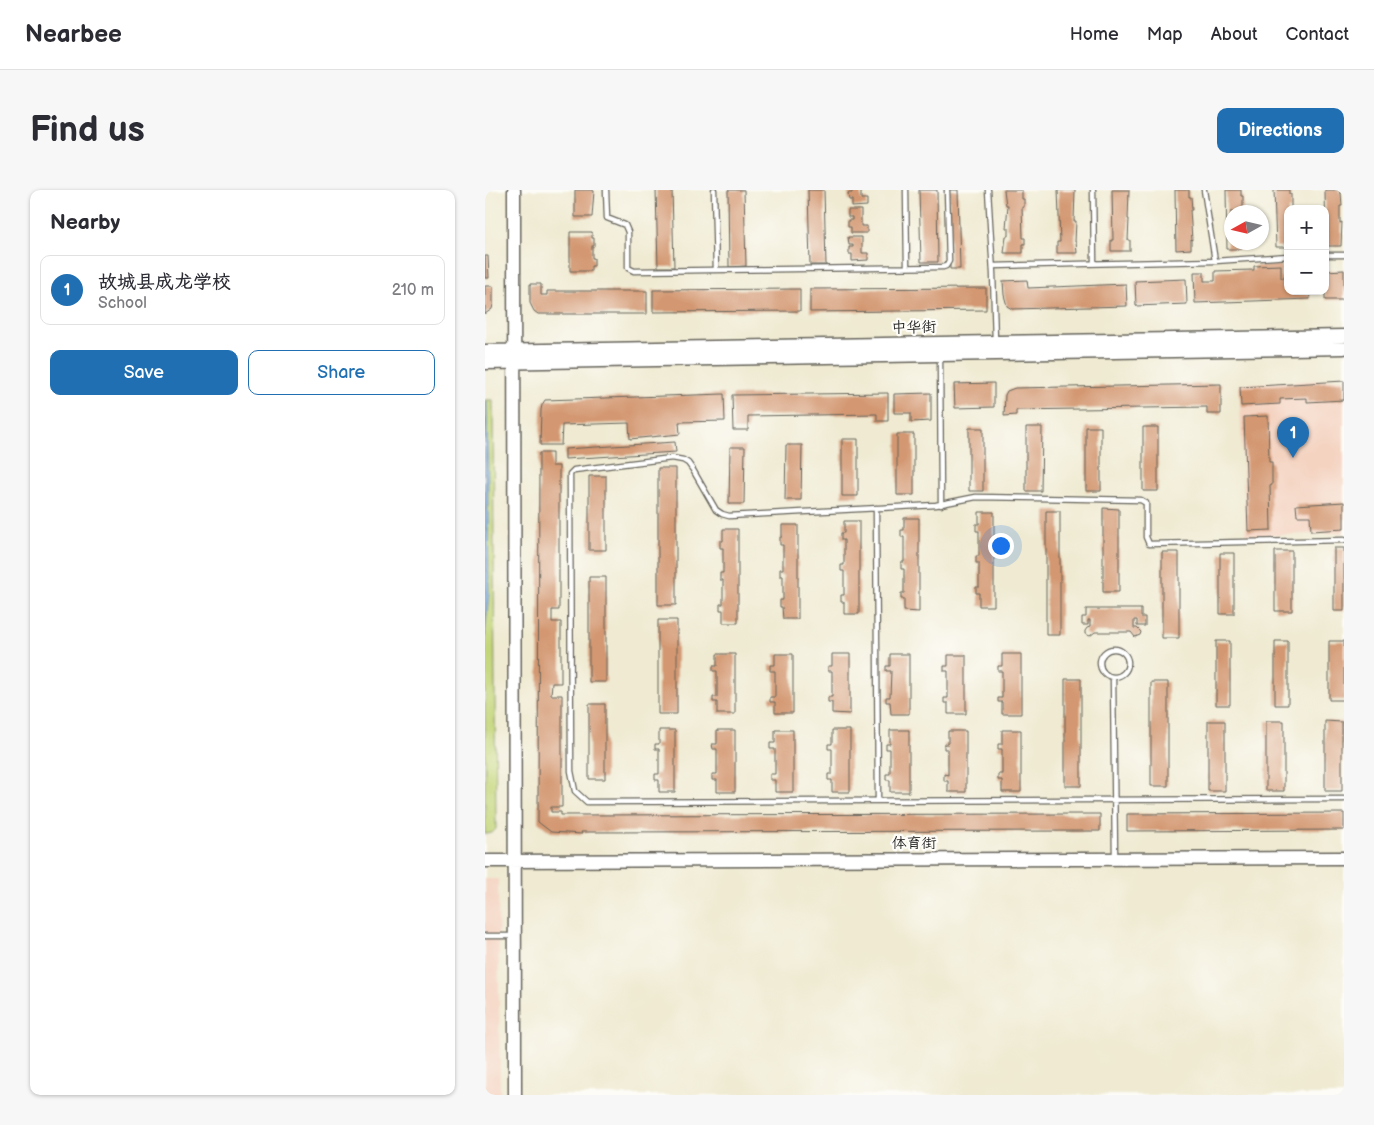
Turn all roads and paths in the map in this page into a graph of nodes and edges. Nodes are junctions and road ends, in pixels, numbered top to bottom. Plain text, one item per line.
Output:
1 (514, 190) edge
2 (606, 190) edge
3 (714, 190) edge
4 (906, 190) edge
5 (947, 190) edge
6 (988, 190) edge
7 (1093, 190) edge
8 (1204, 190) edge
9 (1329, 255) edge
10 (1344, 255) edge
11 (1284, 256) edge
12 (1215, 261) junction
13 (1094, 263) junction
14 (993, 266) junction
15 (907, 267) junction
16 (716, 270) junction
17 (1344, 336) edge
18 (995, 342) junction
19 (1344, 348) edge
20 (485, 351) edge
21 (940, 355) junction
22 (514, 357) junction
23 (485, 363) edge
24 (941, 504) junction
25 (876, 508) junction
26 (1344, 540) edge
27 (1113, 677) junction
28 (1344, 799) edge
29 (1114, 800) junction
30 (878, 801) junction
31 (1344, 858) edge
32 (1115, 859) junction
33 (485, 861) edge
34 (515, 861) junction
35 (485, 936) edge
36 (515, 936) junction
37 (515, 1095) edge

1 - 22 street
2 - 16 lane
3 - 16 lane
4 - 15 lane
5 - 15 lane
6 - 14 lane
7 - 13 lane
8 - 12 lane
9 - 10 lane
11 - 12 lane
12 - 13 lane
13 - 14 lane
14 - 18 lane
15 - 16 lane
17 - 18 street, 中华街
18 - 22 street, 中华街
19 - 21 street, 中华街
20 - 22 street, 中华街
21 - 22 street, 中华街
21 - 24 lane
22 - 23 street, 中华街
22 - 34 street
24 - 25 lane
24 - 26 lane
25 - 30 lane
25 - 30 lane
27 - 27 lane
27 - 29 lane
28 - 29 lane
29 - 30 lane
29 - 32 lane
31 - 32 street, 体育街
32 - 34 street, 体育街
33 - 34 street, 体育街
34 - 36 street
35 - 36 lane
36 - 37 street

